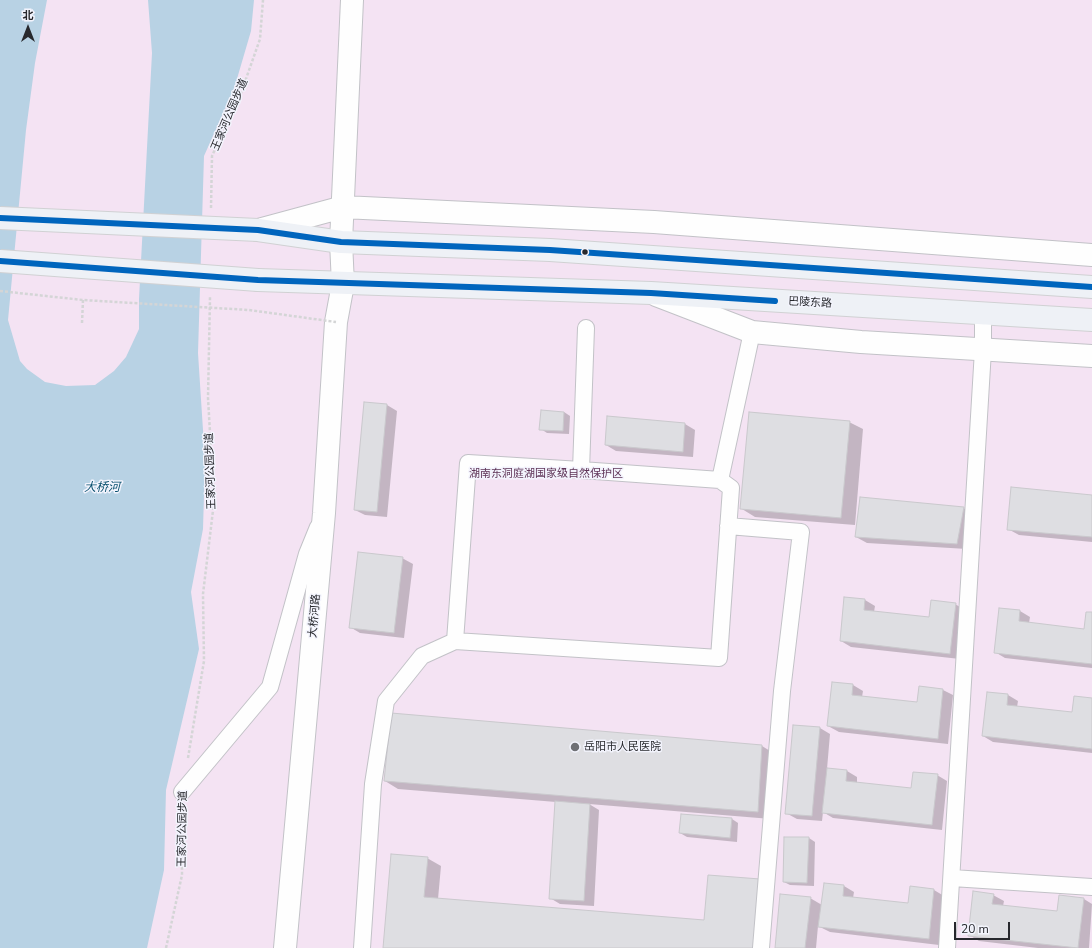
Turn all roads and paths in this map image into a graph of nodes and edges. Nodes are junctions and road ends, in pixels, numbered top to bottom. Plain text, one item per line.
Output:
1 (263, 0) edge
2 (352, 0) edge
3 (343, 207) junction
4 (211, 211) dead end
5 (0, 218) edge
6 (258, 230) junction
7 (341, 242) junction
8 (1092, 255) edge
9 (0, 261) edge
10 (343, 284) junction
11 (1092, 287) edge
12 (210, 289) dead end
13 (0, 291) edge
14 (651, 293) junction
15 (82, 300) junction
16 (983, 314) junction
17 (1092, 320) edge
18 (336, 322) junction
19 (82, 323) dead end
20 (586, 328) dead end
21 (752, 332) junction
22 (983, 350) junction
23 (1092, 356) edge
24 (581, 470) junction
25 (720, 480) junction
26 (324, 513) junction
27 (728, 526) junction
28 (454, 641) junction
29 (187, 761) dead end
30 (182, 792) joint
31 (952, 878) junction
32 (1092, 887) edge
33 (166, 948) edge
34 (285, 948) edge
35 (362, 948) edge
36 (761, 948) edge
37 (947, 948) edge

1 - 4 path, 王家河公园步道
2 - 3 street, 大桥河路
3 - 6 street
3 - 7 street, 大桥河路
3 - 8 street
5 - 6 main road, bridge
6 - 7 main road
7 - 10 street, 大桥河路
7 - 11 main road
9 - 10 main road, 巴陵东路, bridge
10 - 14 main road, 巴陵东路
10 - 18 street, 大桥河路
12 - 29 path, 王家河公园步道
13 - 15 path, bridge
14 - 16 main road, 巴陵东路
14 - 21 street
15 - 18 path, bridge
15 - 19 path
16 - 17 main road, 巴陵东路
16 - 22 street
18 - 26 street, 大桥河路
20 - 24 street
21 - 22 street
21 - 25 street
22 - 23 street
22 - 31 street
24 - 25 street
24 - 28 street
25 - 27 street
26 - 30 street
26 - 34 street, 大桥河路
27 - 28 street
27 - 36 street
28 - 35 street
30 - 33 path, 王家河公园步道
31 - 32 street
31 - 37 street

